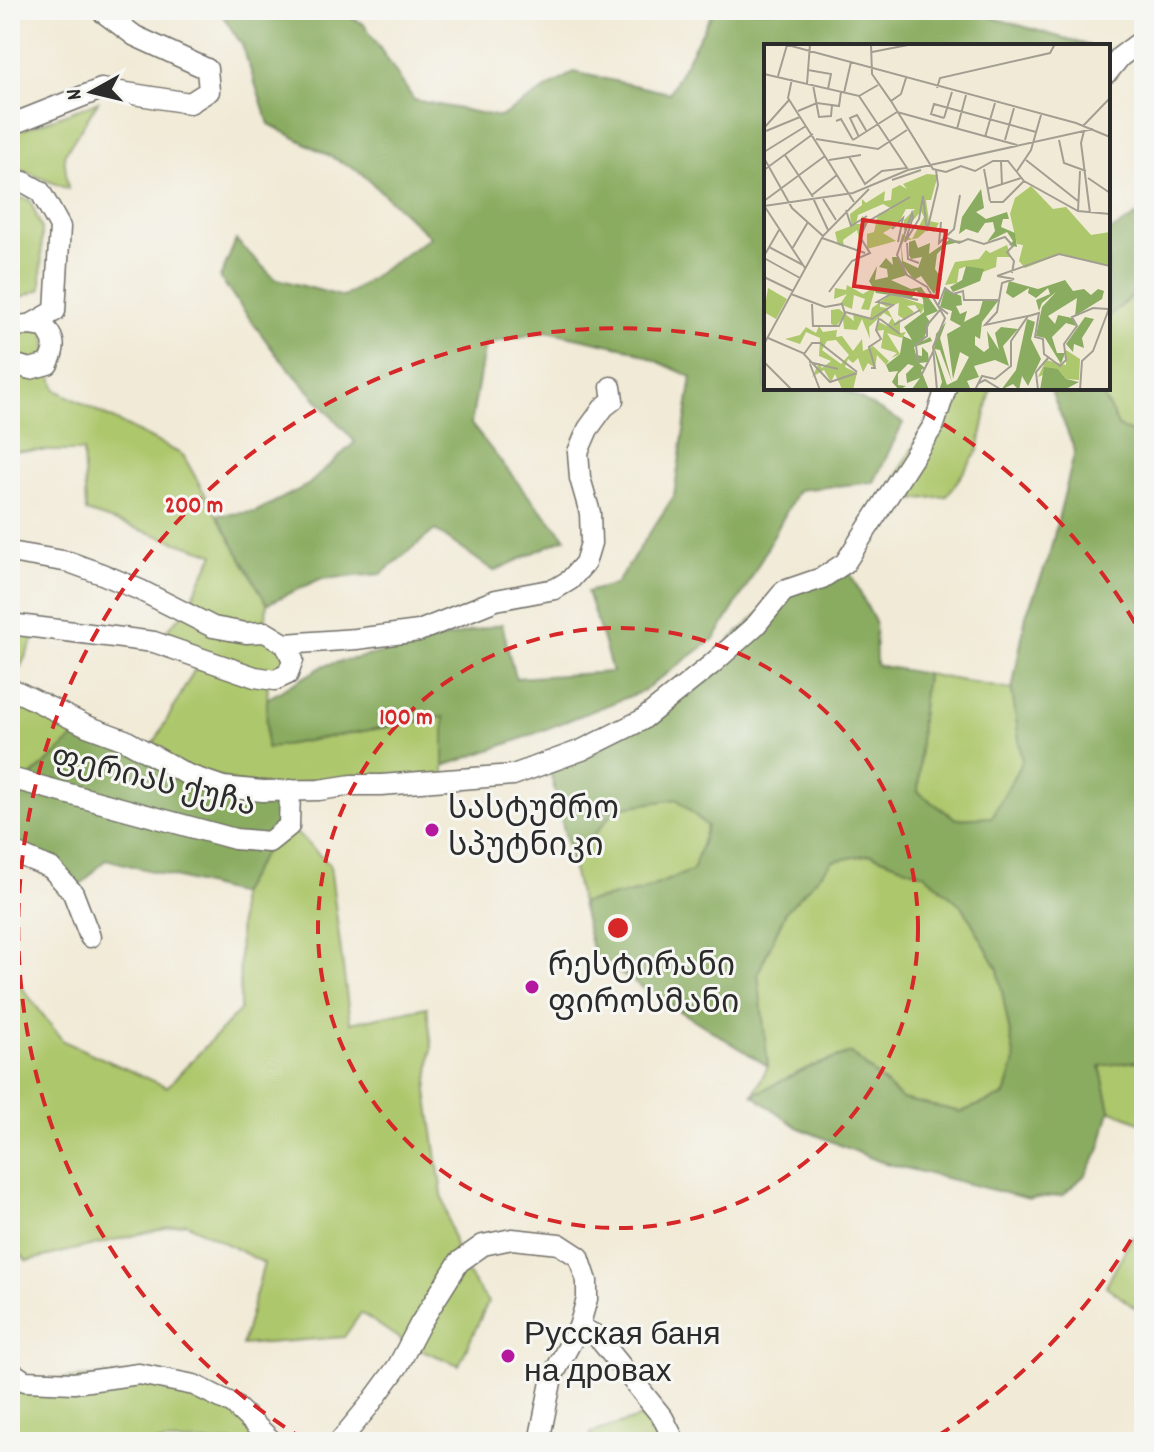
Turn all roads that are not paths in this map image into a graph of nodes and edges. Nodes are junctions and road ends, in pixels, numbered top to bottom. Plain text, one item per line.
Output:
1 (100, 10) edge
2 (1144, 39) edge
3 (1110, 70) edge
4 (10, 125) edge
5 (10, 179) edge
6 (20, 326) edge
7 (10, 363) edge
8 (611, 387) dead end
9 (945, 390) edge
10 (10, 552) edge
11 (10, 624) edge
12 (285, 644) junction
13 (10, 688) edge
14 (10, 778) edge
15 (290, 790) junction
16 (10, 851) edge
17 (90, 937) dead end
18 (579, 1327) junction
19 (10, 1371) edge
20 (273, 1442) edge
21 (339, 1442) edge
22 (539, 1442) edge
23 (675, 1442) edge

1 - 4 street
2 - 3 street
5 - 6 street
6 - 7 street
8 - 12 street
9 - 15 street
10 - 12 street
11 - 12 street
13 - 15 street
14 - 15 street, ფერიას ქუჩა
16 - 17 street
18 - 21 street
18 - 22 street
18 - 23 street
19 - 20 street

